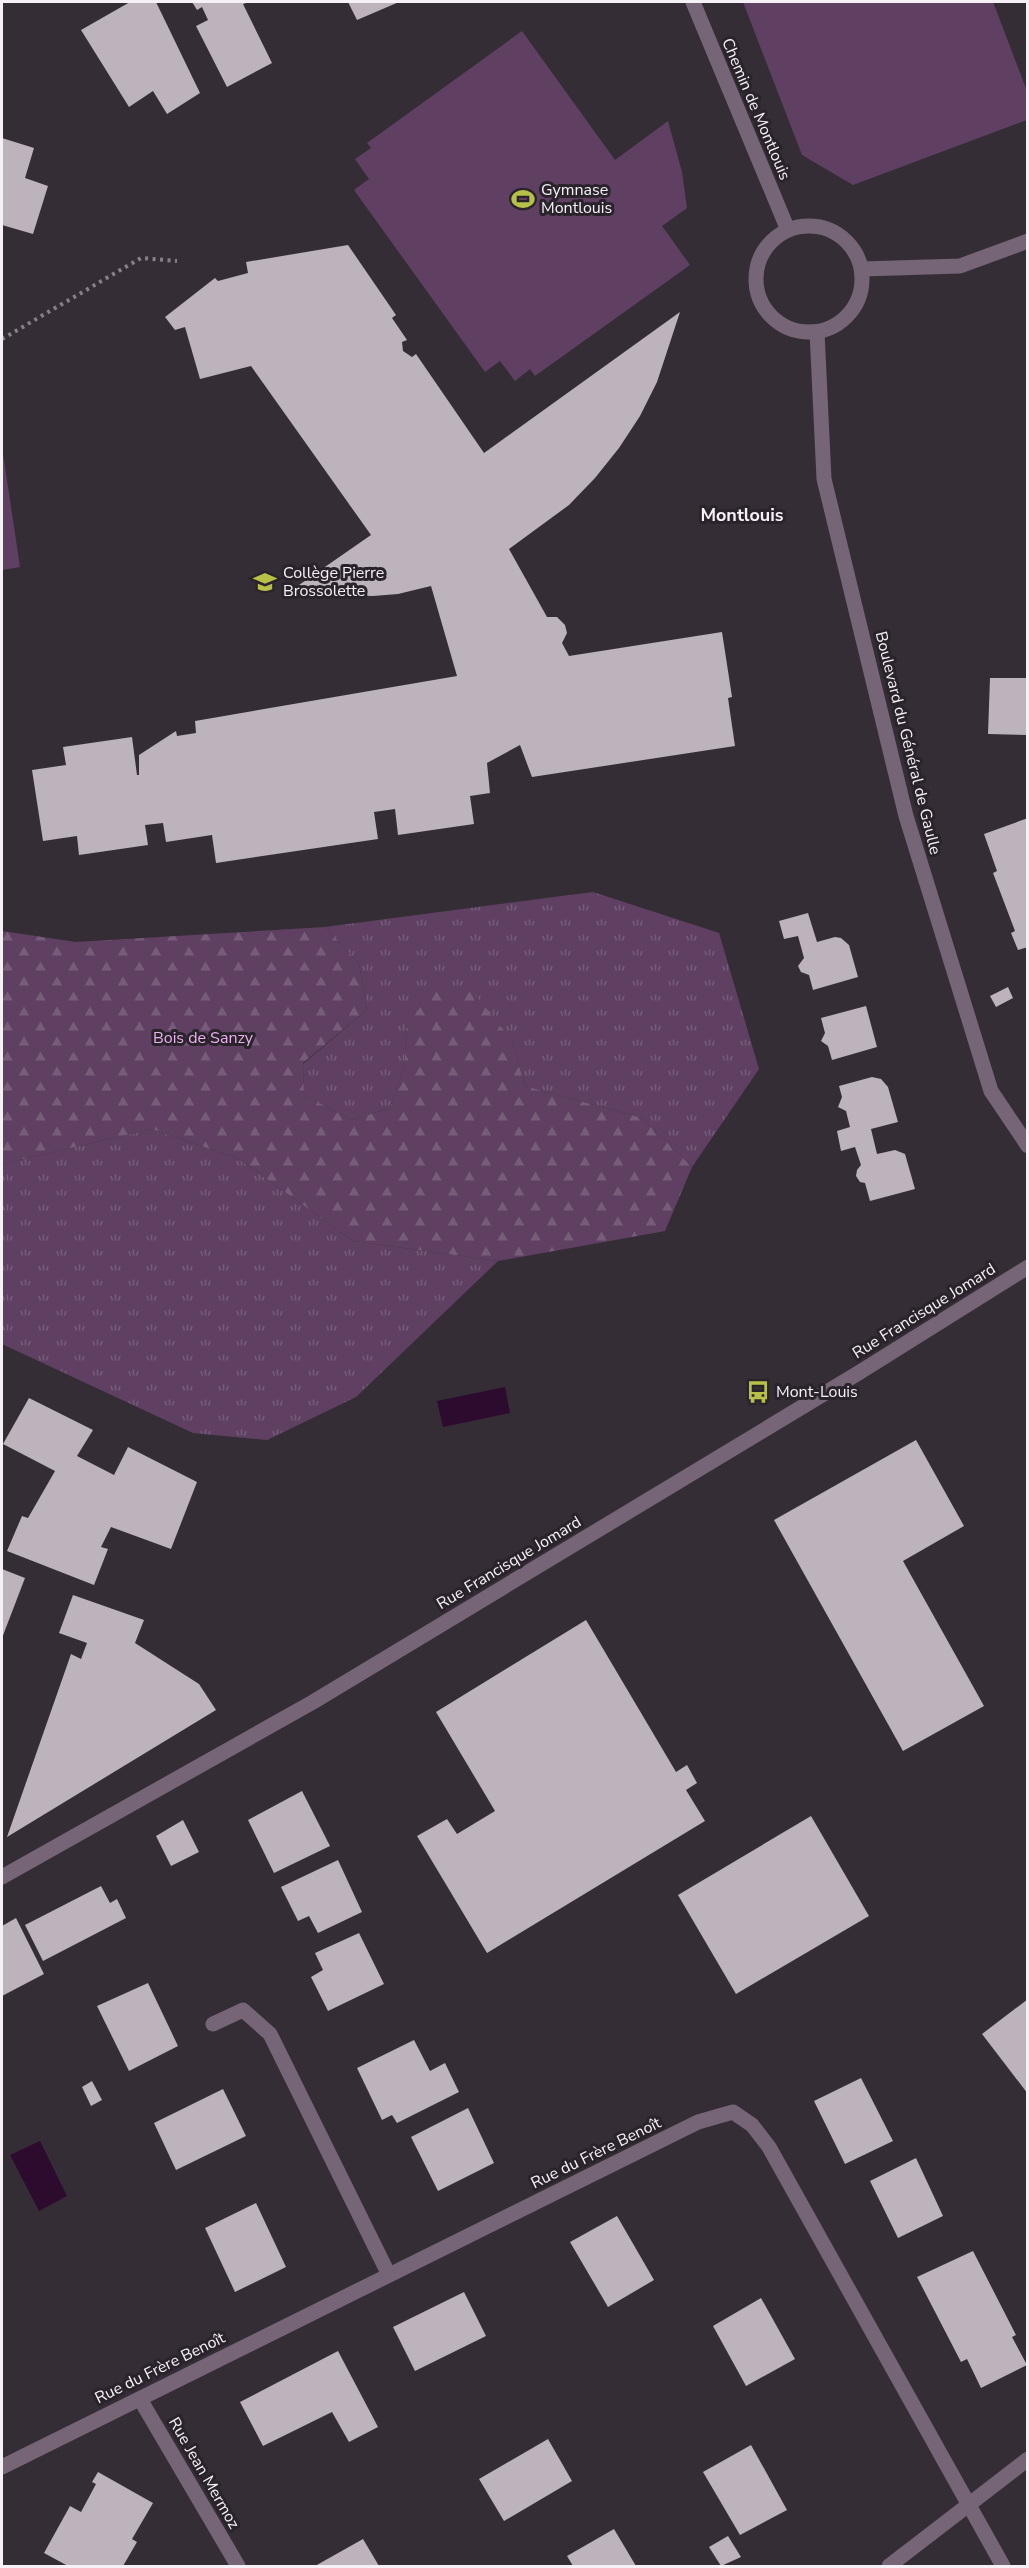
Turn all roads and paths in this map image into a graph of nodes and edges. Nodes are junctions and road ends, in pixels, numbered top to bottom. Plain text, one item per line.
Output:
1 (693, 2) edge
2 (788, 230) junction
3 (1028, 241) edge
4 (177, 261) dead end
5 (862, 269) junction
6 (818, 332) junction
7 (2, 339) edge
8 (1028, 1146) edge
9 (1028, 1267) edge
10 (2, 1877) edge
11 (213, 2024) dead end
12 (389, 2275) junction
13 (140, 2398) junction
14 (1028, 2459) edge
15 (2, 2467) edge
16 (969, 2505) junction
17 (238, 2566) edge
18 (889, 2566) edge
19 (1003, 2566) edge

1 - 2 street, Chemin de Montlouis
2 - 5 street
2 - 6 street
3 - 5 street
4 - 7 path
5 - 6 street
6 - 8 street, Boulevard du Général de Gaulle
9 - 10 street, Rue Francisque Jomard
11 - 12 street
12 - 13 street, Rue du Frère Benoît
12 - 16 street, Rue du Frère Benoît
13 - 15 street, Rue du Frère Benoît
13 - 17 street, Rue Jean Mermoz
14 - 16 street
16 - 18 street
16 - 19 street, Rue du Frère Benoît

